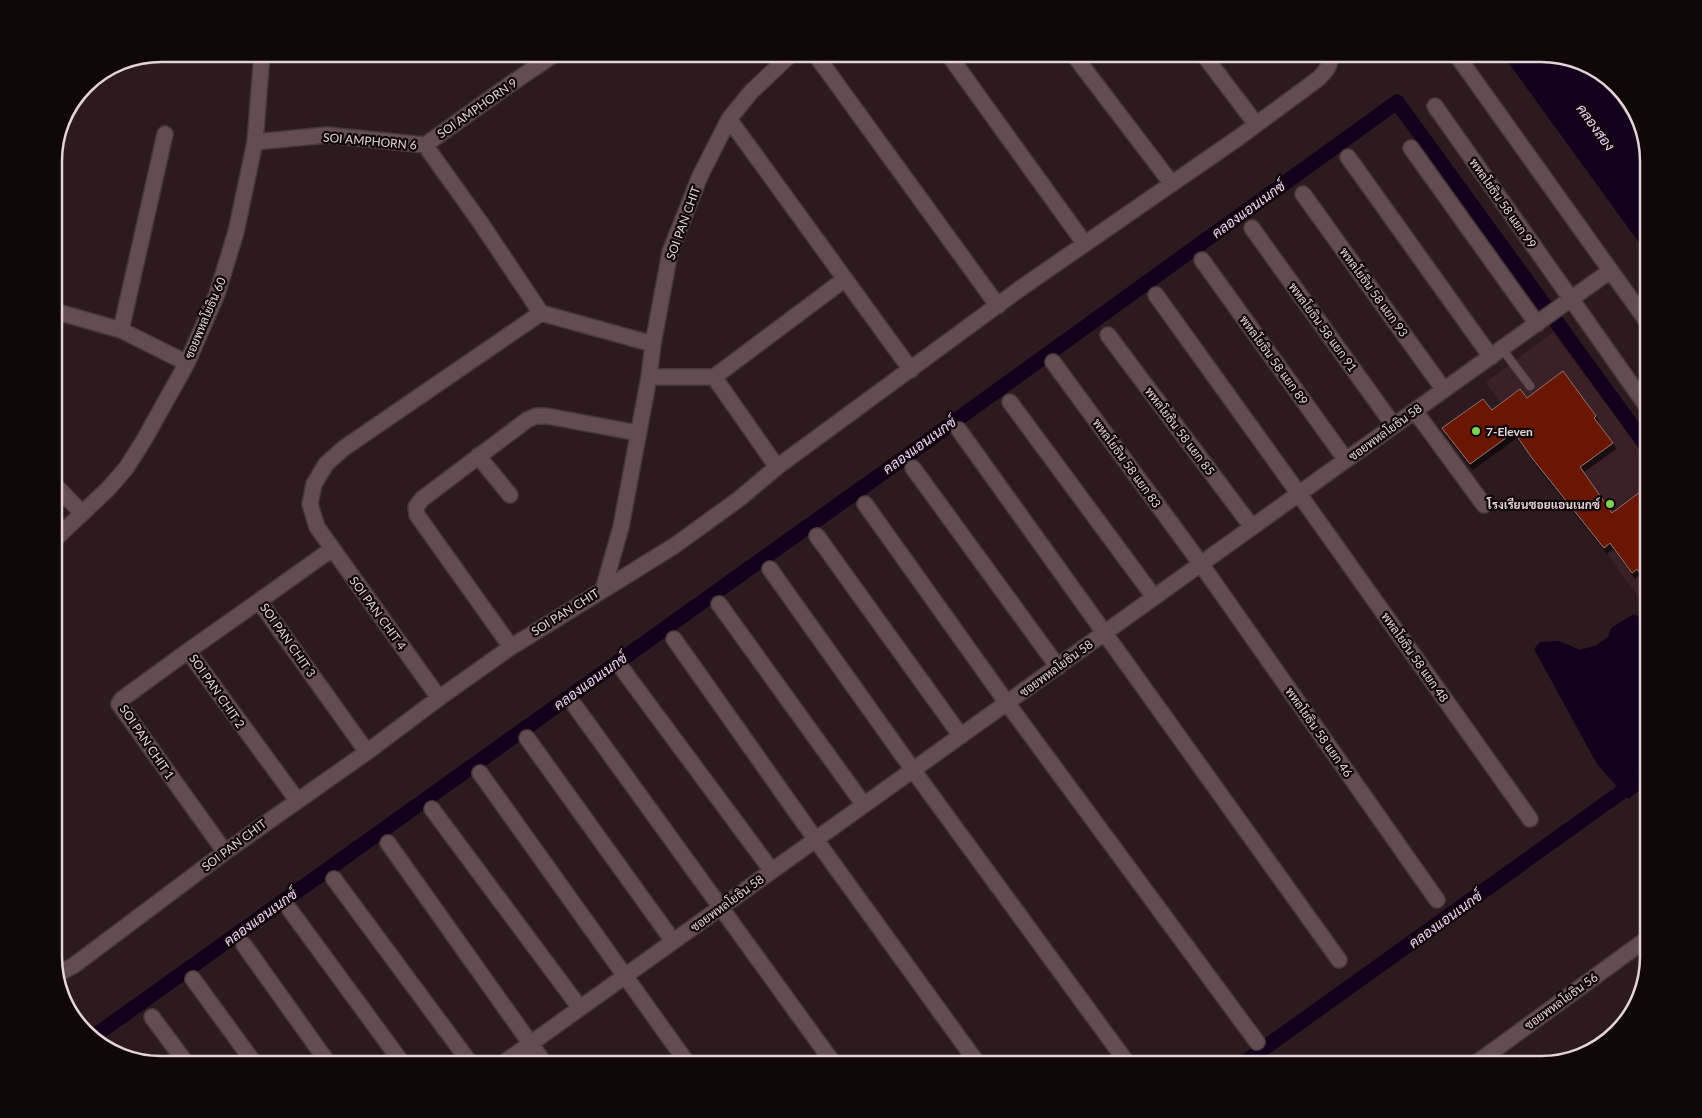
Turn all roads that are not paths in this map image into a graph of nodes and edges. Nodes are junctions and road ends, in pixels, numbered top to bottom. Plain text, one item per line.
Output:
1 (261, 62) edge
2 (543, 62) edge
3 (783, 62) edge
4 (821, 62) edge
5 (954, 62) edge
6 (1079, 62) edge
7 (1209, 62) edge
8 (1329, 62) edge
9 (1462, 62) edge
10 (1435, 106) dead end
11 (728, 119) junction
12 (1256, 124) junction
13 (165, 134) dead end
14 (255, 142) junction
15 (425, 145) junction
16 (1411, 148) dead end
17 (1348, 157) dead end
18 (1172, 184) junction
19 (1303, 194) dead end
20 (1252, 228) dead end
21 (1085, 244) junction
22 (1202, 260) dead end
23 (1610, 271) junction
24 (845, 278) junction
25 (1156, 296) dead end
26 (1571, 299) junction
27 (998, 306) junction
28 (1640, 312) edge
29 (541, 313) junction
30 (63, 314) edge
31 (1540, 321) junction
32 (121, 330) junction
33 (1108, 334) dead end
34 (653, 344) junction
35 (1496, 353) junction
36 (1053, 362) dead end
37 (187, 363) junction
38 (910, 370) junction
39 (649, 377) junction
40 (714, 378) junction
41 (1530, 386) dead end
42 (1444, 390) junction
43 (1640, 397) edge
44 (1010, 402) dead end
45 (1414, 411) junction
46 (1394, 426) junction
47 (959, 430) dead end
48 (638, 433) junction
49 (478, 456) junction
50 (1346, 460) junction
51 (777, 468) junction
52 (913, 468) dead end
53 (63, 493) edge
54 (1300, 494) junction
55 (510, 495) dead end
56 (865, 504) dead end
57 (1484, 505) dead end
58 (82, 513) junction
59 (1252, 528) junction
60 (63, 531) edge
61 (817, 536) dead end
62 (332, 549) junction
63 (1201, 564) junction
64 (770, 570) dead end
65 (603, 590) junction
66 (1154, 598) junction
67 (259, 601) junction
68 (719, 604) dead end
69 (1105, 633) junction
70 (674, 639) dead end
71 (511, 647) junction
72 (188, 651) junction
73 (1058, 667) junction
74 (623, 670) dead end
75 (439, 698) junction
76 (1007, 703) junction
77 (575, 706) dead end
78 (961, 736) junction
79 (527, 738) dead end
80 (367, 752) junction
81 (913, 770) junction
82 (480, 773) dead end
83 (297, 800) junction
84 (864, 805) junction
85 (432, 809) dead end
86 (1530, 820) dead end
87 (816, 840) junction
88 (388, 843) dead end
89 (225, 852) junction
90 (772, 871) junction
91 (334, 879) dead end
92 (1437, 900) dead end
93 (721, 908) junction
94 (290, 910) dead end
95 (673, 942) junction
96 (1640, 944) edge
97 (244, 945) dead end
98 (1339, 960) dead end
99 (63, 971) edge
100 (626, 976) junction
101 (193, 979) dead end
102 (580, 1008) junction
103 (152, 1017) dead end
104 (1256, 1042) dead end
105 (531, 1043) junction
106 (181, 1056) edge
107 (249, 1056) edge
108 (323, 1056) edge
109 (397, 1056) edge
110 (465, 1056) edge
111 (513, 1056) edge
112 (540, 1056) edge
113 (682, 1056) edge
114 (828, 1056) edge
115 (972, 1056) edge
116 (1122, 1056) edge
117 (1485, 1056) edge

1 - 14 street, ซอยพหลโยธิน 60
2 - 15 street, SOI AMPHORN 9
3 - 11 street, SOI PAN CHIT
4 - 27 street
5 - 21 street
6 - 18 street
7 - 12 street
8 - 12 street
9 - 23 street
10 - 26 street, พหลโยธิน 58 แยก 99
11 - 24 street
11 - 34 street, SOI PAN CHIT
12 - 18 street
13 - 32 street
14 - 15 street, SOI AMPHORN 6
14 - 37 street, ซอยพหลโยธิน 60
15 - 29 street
16 - 31 street
17 - 35 street
18 - 21 street
19 - 42 street, พหลโยธิน 58 แยก 93
20 - 46 street, พหลโยธิน 58 แยก 91
21 - 27 street
22 - 50 street, พหลโยธิน 58 แยก 89
23 - 26 street, ซอยพหลโยธิน 58
23 - 28 street
24 - 38 street
24 - 40 street
25 - 54 street, พหลโยธิน 58 แยก 48
26 - 31 street, ซอยพหลโยธิน 58
26 - 43 street, พหลโยธิน 58 แยก 99
27 - 38 street
29 - 34 street
29 - 62 street, SOI PAN CHIT 4
30 - 32 street
31 - 35 street, ซอยพหลโยธิน 58
32 - 37 street
33 - 59 street, พหลโยธิน 58 แยก 85
34 - 39 street, SOI PAN CHIT
35 - 41 lane
35 - 42 street, ซอยพหลโยธิน 58
36 - 63 street, พหลโยธิน 58 แยก 83
37 - 58 street, ซอยพหลโยธิน 60
38 - 51 street
39 - 40 street
39 - 48 street, SOI PAN CHIT
40 - 51 street
42 - 45 street, ซอยพหลโยธิน 58
44 - 66 street
45 - 46 street, ซอยพหลโยธิน 58
45 - 57 street
46 - 50 street, ซอยพหลโยธิน 58
47 - 69 street
48 - 49 street
48 - 65 street, SOI PAN CHIT
49 - 55 street
49 - 71 street
50 - 54 street, ซอยพหลโยธิน 58
51 - 65 street
52 - 73 street
53 - 58 street
54 - 59 street, ซอยพหลโยธิน 58
54 - 86 street, พหลโยธิน 58 แยก 48
56 - 76 street
58 - 60 street, ซอยพหลโยธิน 60
59 - 63 street, ซอยพหลโยธิน 58
61 - 78 street
62 - 67 street, SOI PAN CHIT 3
62 - 75 street, SOI PAN CHIT 4
63 - 66 street, ซอยพหลโยธิน 58
63 - 92 street, พหลโยธิน 58 แยก 46
64 - 81 street
65 - 71 street, SOI PAN CHIT
66 - 69 street, ซอยพหลโยธิน 58
67 - 72 street, SOI PAN CHIT 2
67 - 80 street, SOI PAN CHIT 3
68 - 84 street
69 - 73 street, ซอยพหลโยธิน 58
69 - 98 street
70 - 87 street
71 - 75 street, SOI PAN CHIT
72 - 83 street, SOI PAN CHIT 2
72 - 89 street, SOI PAN CHIT 1
73 - 76 street, ซอยพหลโยธิน 58
74 - 90 street
75 - 80 street, SOI PAN CHIT
76 - 78 street, ซอยพหลโยธิน 58
76 - 104 street
77 - 93 street
78 - 81 street, ซอยพหลโยธิน 58
79 - 95 street
80 - 83 street, SOI PAN CHIT
81 - 84 street, ซอยพหลโยธิน 58
81 - 116 street
82 - 100 street
83 - 89 street, SOI PAN CHIT
84 - 87 street, ซอยพหลโยธิน 58
85 - 102 street
87 - 90 street, ซอยพหลโยธิน 58
87 - 115 street
88 - 105 street
89 - 99 street, SOI PAN CHIT
90 - 93 street, ซอยพหลโยธิน 58
91 - 110 street
93 - 95 street, ซอยพหลโยธิน 58
93 - 114 street
94 - 109 street
95 - 100 street, ซอยพหลโยธิน 58
96 - 117 street, ซอยพหลโยธิน 56
97 - 108 street
100 - 102 street, ซอยพหลโยธิน 58
100 - 113 street
101 - 107 street
102 - 105 street, ซอยพหลโยธิน 58
103 - 106 street
105 - 111 street, ซอยพหลโยธิน 58
105 - 112 street

